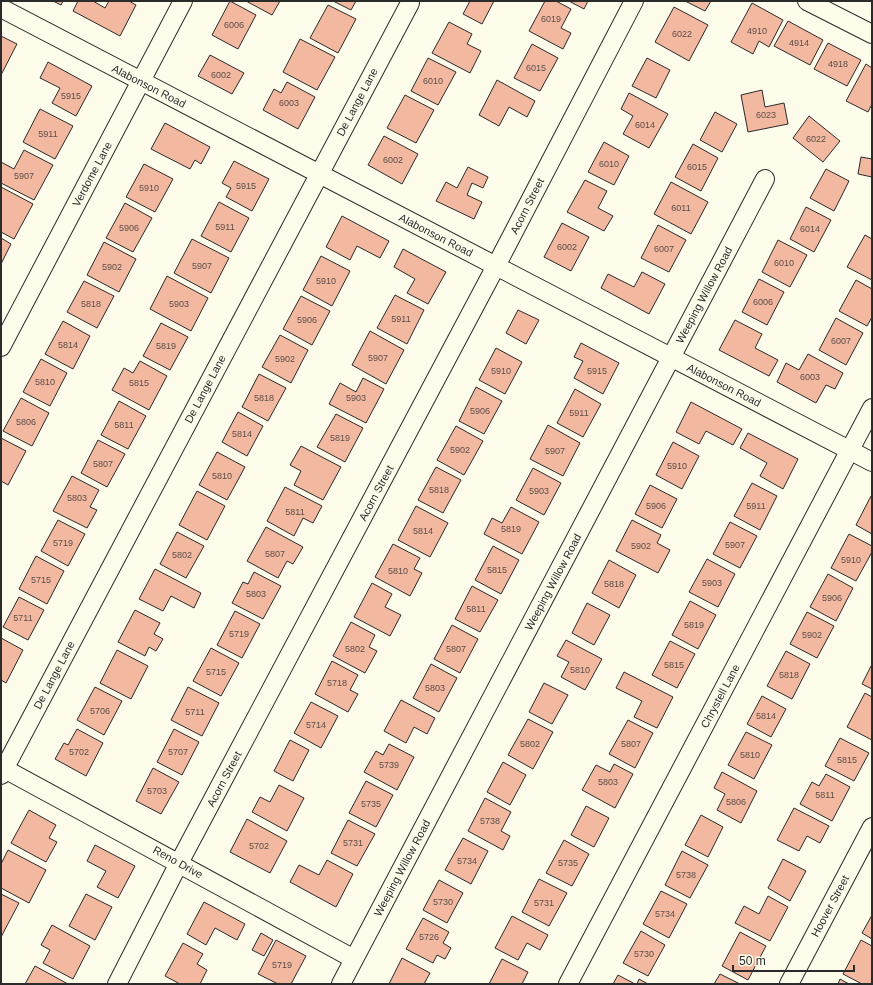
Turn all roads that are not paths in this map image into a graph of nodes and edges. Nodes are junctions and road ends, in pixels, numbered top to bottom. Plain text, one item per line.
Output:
1 (183, 1) edge
2 (634, 1) edge
3 (807, 1) edge
4 (410, 3) dead end
5 (1, 8) edge
6 (872, 34) edge
7 (141, 81) junction
8 (319, 174) junction
9 (765, 179) dead end
10 (496, 266) junction
11 (1, 346) edge
12 (671, 357) junction
13 (872, 408) edge
14 (850, 450) junction
15 (872, 462) edge
16 (2, 770) edge
17 (872, 827) edge
18 (180, 863) junction
19 (354, 959) junction
20 (117, 984) edge
21 (341, 984) edge
22 (568, 984) edge
23 (789, 984) edge

1 - 7 street, Verdome Lane
2 - 10 street, Acorn Street
3 - 6 street
4 - 8 street, De Lange Lane
5 - 7 street, Alabonson Road
7 - 8 street, Alabonson Road
7 - 11 street, Verdome Lane
8 - 10 street, Alabonson Road
8 - 16 street, De Lange Lane
9 - 12 street, Weeping Willow Road
10 - 12 street, Alabonson Road
10 - 18 street, Acorn Street
12 - 14 street, Alabonson Road
12 - 19 street, Weeping Willow Road
13 - 14 street, Chrystell Lane
14 - 15 street, Alabonson Road
14 - 22 street, Chrystell Lane
16 - 18 street, Reno Drive
17 - 23 street, Hoover Street
18 - 19 street, Reno Drive
18 - 20 street, Acorn Street
19 - 21 street, Weeping Willow Road

